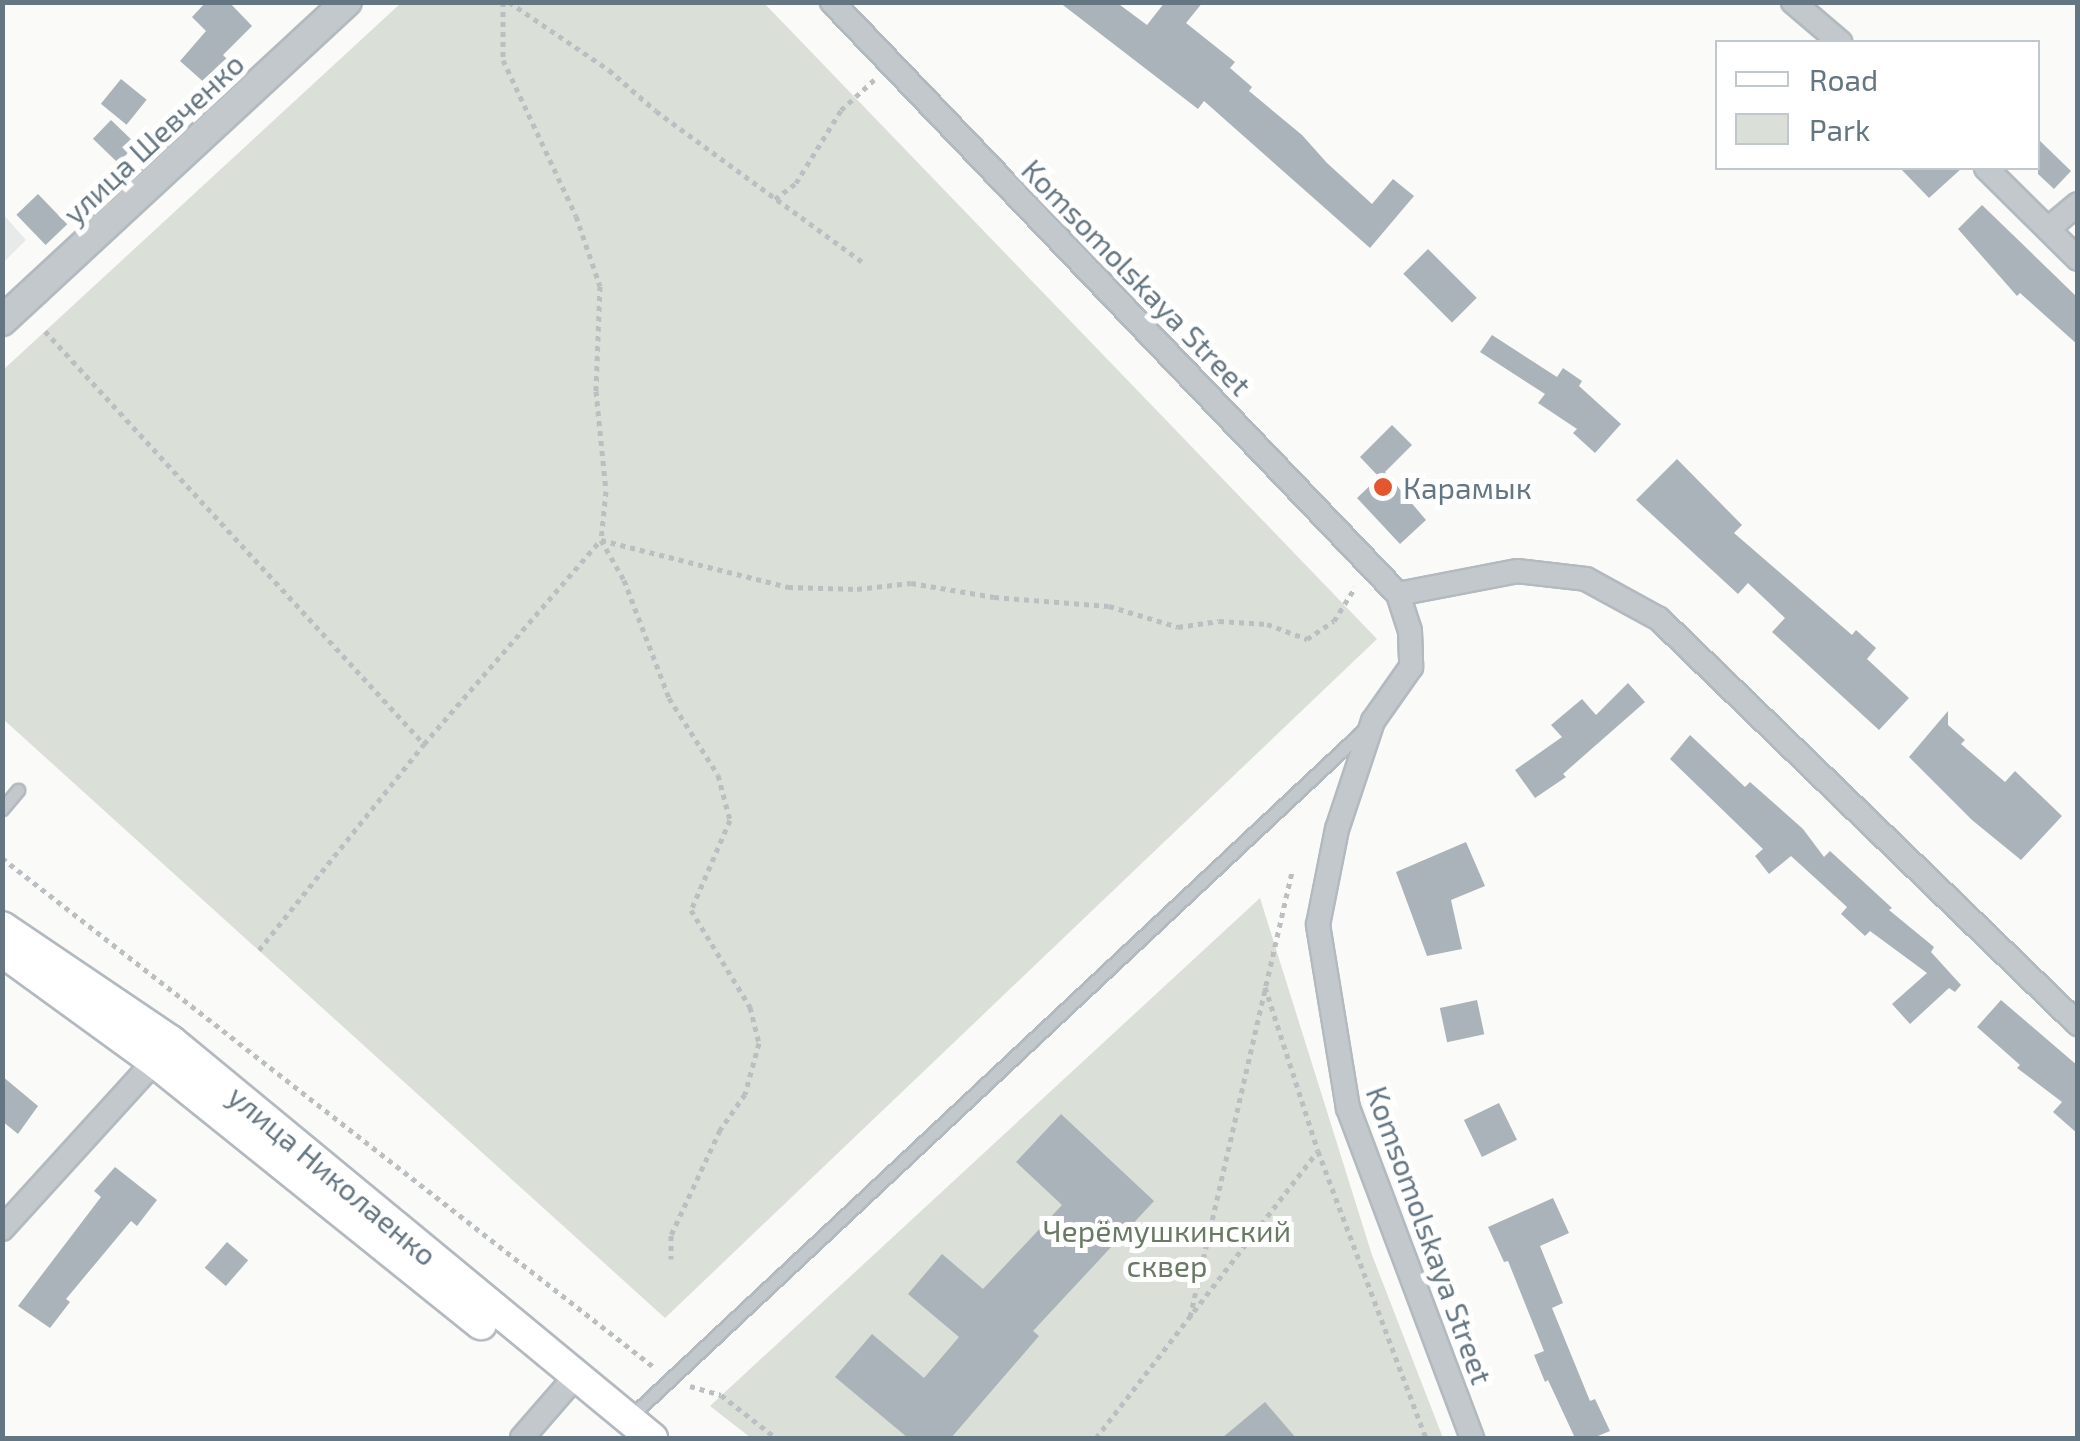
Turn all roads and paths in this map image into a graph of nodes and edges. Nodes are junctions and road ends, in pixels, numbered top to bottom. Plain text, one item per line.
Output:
1 (347, 2) edge
2 (506, 2) edge
3 (832, 2) edge
4 (1793, 2) edge
5 (1838, 40) edge
6 (876, 79) dead end
7 (1988, 170) edge
8 (775, 199) junction
9 (2078, 204) edge
10 (2048, 228) junction
11 (2078, 259) edge
12 (862, 262) dead end
13 (2, 320) edge
14 (45, 331) dead end
15 (601, 540) junction
16 (1355, 586) dead end
17 (1398, 594) junction
18 (1373, 720) junction
19 (424, 744) junction
20 (18, 790) dead end
21 (2, 809) edge
22 (2, 858) edge
23 (1292, 870) dead end
24 (2, 927) edge
25 (258, 950) dead end
26 (2, 951) edge
27 (1265, 987) junction
28 (2078, 1024) edge
29 (163, 1052) junction
30 (1318, 1151) junction
31 (2, 1230) edge
32 (671, 1258) dead end
33 (1190, 1316) junction
34 (670, 1380) junction
35 (570, 1383) junction
36 (626, 1428) edge
37 (522, 1438) edge
38 (652, 1438) edge
39 (776, 1438) edge
40 (1096, 1438) edge
41 (1426, 1438) edge
42 (1472, 1438) edge

1 - 13 street, улица Шевченко
2 - 8 path
2 - 15 path
3 - 17 street, Komsomolskaya Street
4 - 5 street
6 - 8 path
7 - 10 street
8 - 12 path
9 - 10 street
10 - 11 street
14 - 19 path
15 - 16 path
15 - 19 path
15 - 32 path
17 - 18 street, Komsomolskaya Street
17 - 28 street
18 - 34 lane
18 - 42 street, Komsomolskaya Street
19 - 25 path
20 - 21 lane
22 - 34 path
23 - 27 path
24 - 29 main road, улица Николаенко
26 - 29 main road, улица Николаенко
27 - 30 path
27 - 33 path
29 - 31 street
29 - 35 main road, улица Николаенко
30 - 33 path
30 - 41 path
33 - 40 path
34 - 36 lane
34 - 39 path
35 - 36 main road, улица Николаенко
35 - 37 street
36 - 38 main road, улица Николаенко

